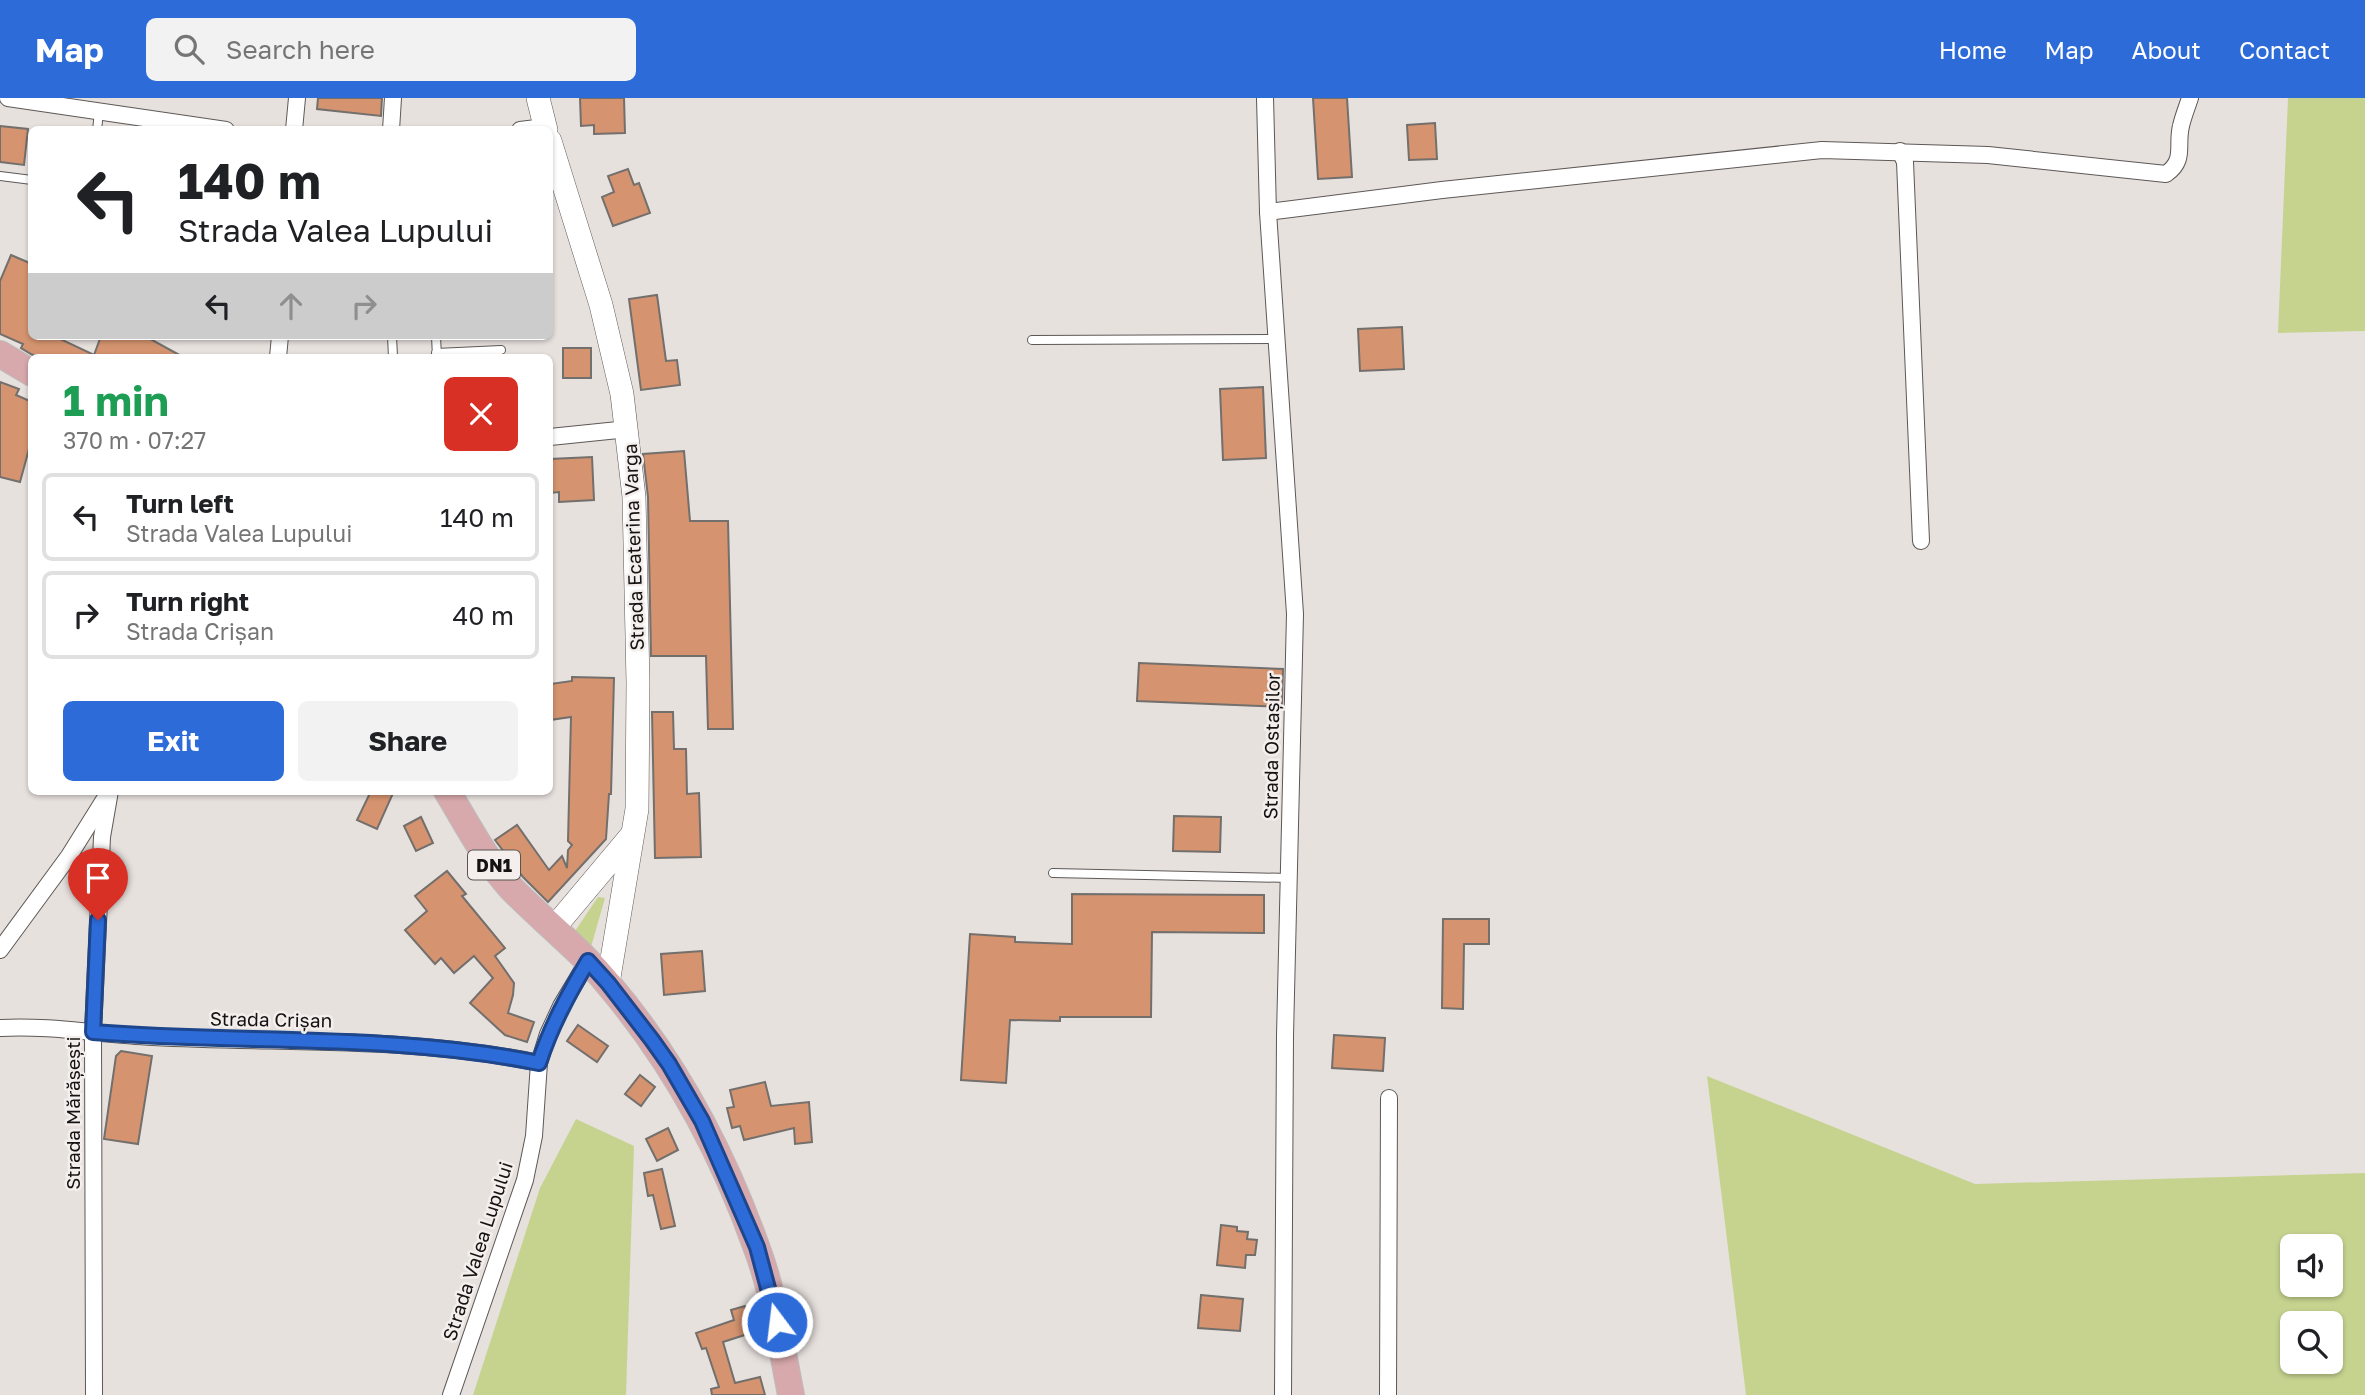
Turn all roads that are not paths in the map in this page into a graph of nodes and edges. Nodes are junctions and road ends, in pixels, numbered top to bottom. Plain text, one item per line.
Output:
1 (8, 98) edge
2 (297, 98) edge
3 (393, 98) edge
4 (538, 98) edge
5 (1265, 98) edge
6 (2190, 98) edge
7 (49, 101) edge
8 (100, 104) edge
9 (97, 126) edge
10 (207, 126) edge
11 (295, 126) edge
12 (391, 126) edge
13 (545, 126) edge
14 (553, 151) edge
15 (1900, 151) junction
16 (0, 176) edge
17 (28, 180) edge
18 (1268, 212) junction
19 (1276, 339) junction
20 (1032, 340) dead end
21 (501, 350) dead end
22 (0, 354) edge
23 (449, 354) edge
24 (28, 371) edge
25 (628, 429) junction
26 (553, 437) edge
27 (1921, 541) dead end
28 (107, 795) edge
29 (109, 795) edge
30 (451, 795) edge
31 (631, 836) junction
32 (1053, 873) dead end
33 (1289, 878) junction
34 (553, 929) junction
35 (0, 950) edge
36 (588, 961) junction
37 (608, 983) junction
38 (0, 1028) edge
39 (93, 1032) junction
40 (539, 1063) junction
41 (1389, 1098) dead end
42 (94, 1395) edge
43 (451, 1395) edge
44 (791, 1395) edge
45 (1283, 1395) edge
46 (1388, 1395) edge

1 - 7 street
2 - 11 street
3 - 12 street
4 - 13 main road, Strada Ecaterina Varga
5 - 18 street, Strada Ostașilor
6 - 15 street
7 - 8 street
8 - 9 lane
8 - 10 street
14 - 25 main road, Strada Ecaterina Varga
15 - 18 street
15 - 27 street
16 - 17 lane
18 - 19 street, Strada Ostașilor
19 - 20 lane
19 - 33 street, Strada Ostașilor
21 - 23 lane
22 - 24 main road
25 - 26 street
25 - 31 main road, Strada Ecaterina Varga
28 - 35 street
29 - 39 street, Strada Mărășești
30 - 34 main road, DN1
31 - 34 main road, Strada Ecaterina Varga
31 - 37 main road, Strada Ecaterina Varga
32 - 33 lane
33 - 45 street, Strada Ostașilor
34 - 36 main road, DN1
36 - 37 main road, DN1
36 - 40 street, Strada Valea Lupului
37 - 44 main road, DN1
38 - 39 street, Strada Crișan
39 - 40 street, Strada Crișan
39 - 42 street, Strada Mărășești
40 - 43 street, Strada Valea Lupului
41 - 46 street

